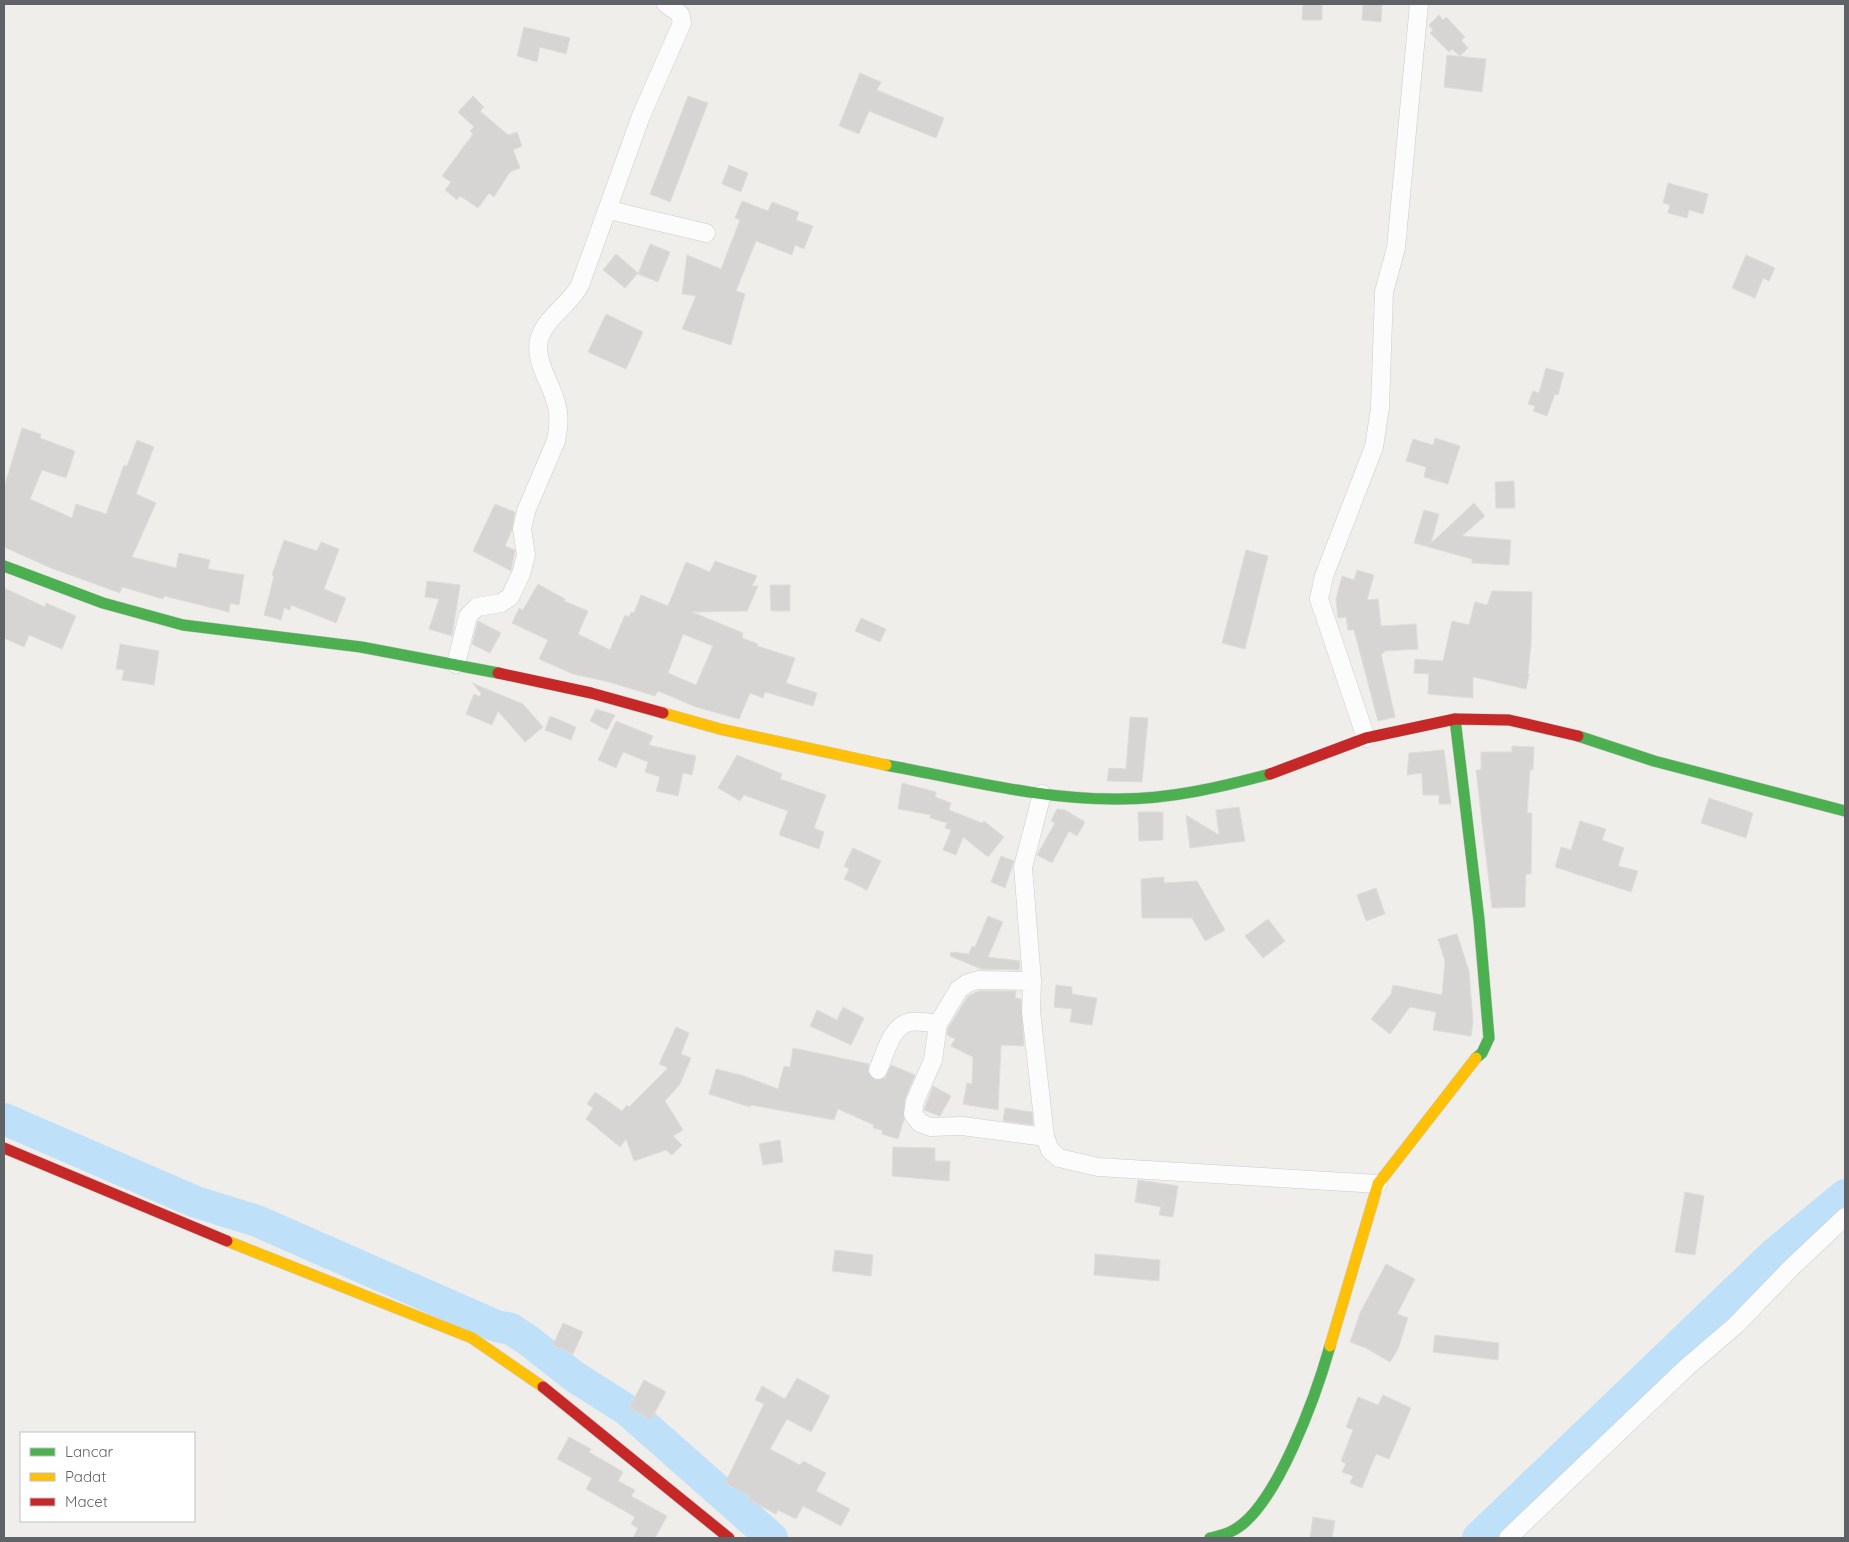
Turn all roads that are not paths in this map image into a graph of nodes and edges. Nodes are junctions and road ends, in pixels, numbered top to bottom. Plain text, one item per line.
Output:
1 (666, 4) edge
2 (1419, 4) edge
3 (609, 210) junction
4 (706, 232) dead end
5 (4, 566) edge
6 (456, 664) junction
7 (1455, 719) junction
8 (1366, 738) junction
9 (1042, 794) junction
10 (1845, 811) edge
11 (1032, 981) junction
12 (938, 1024) junction
13 (878, 1070) dead end
14 (1045, 1137) junction
15 (4, 1148) edge
16 (1378, 1184) junction
17 (1845, 1217) edge
18 (729, 1538) edge
19 (1210, 1538) edge
20 (1508, 1538) edge

1 - 3 street
2 - 8 street
3 - 4 street
3 - 6 street
5 - 6 street
6 - 9 street
7 - 8 street
7 - 10 street
7 - 16 street
8 - 9 street
9 - 11 street
11 - 12 street
11 - 14 street
12 - 13 street
12 - 14 street
14 - 16 street
15 - 18 street
16 - 19 street
17 - 20 street

